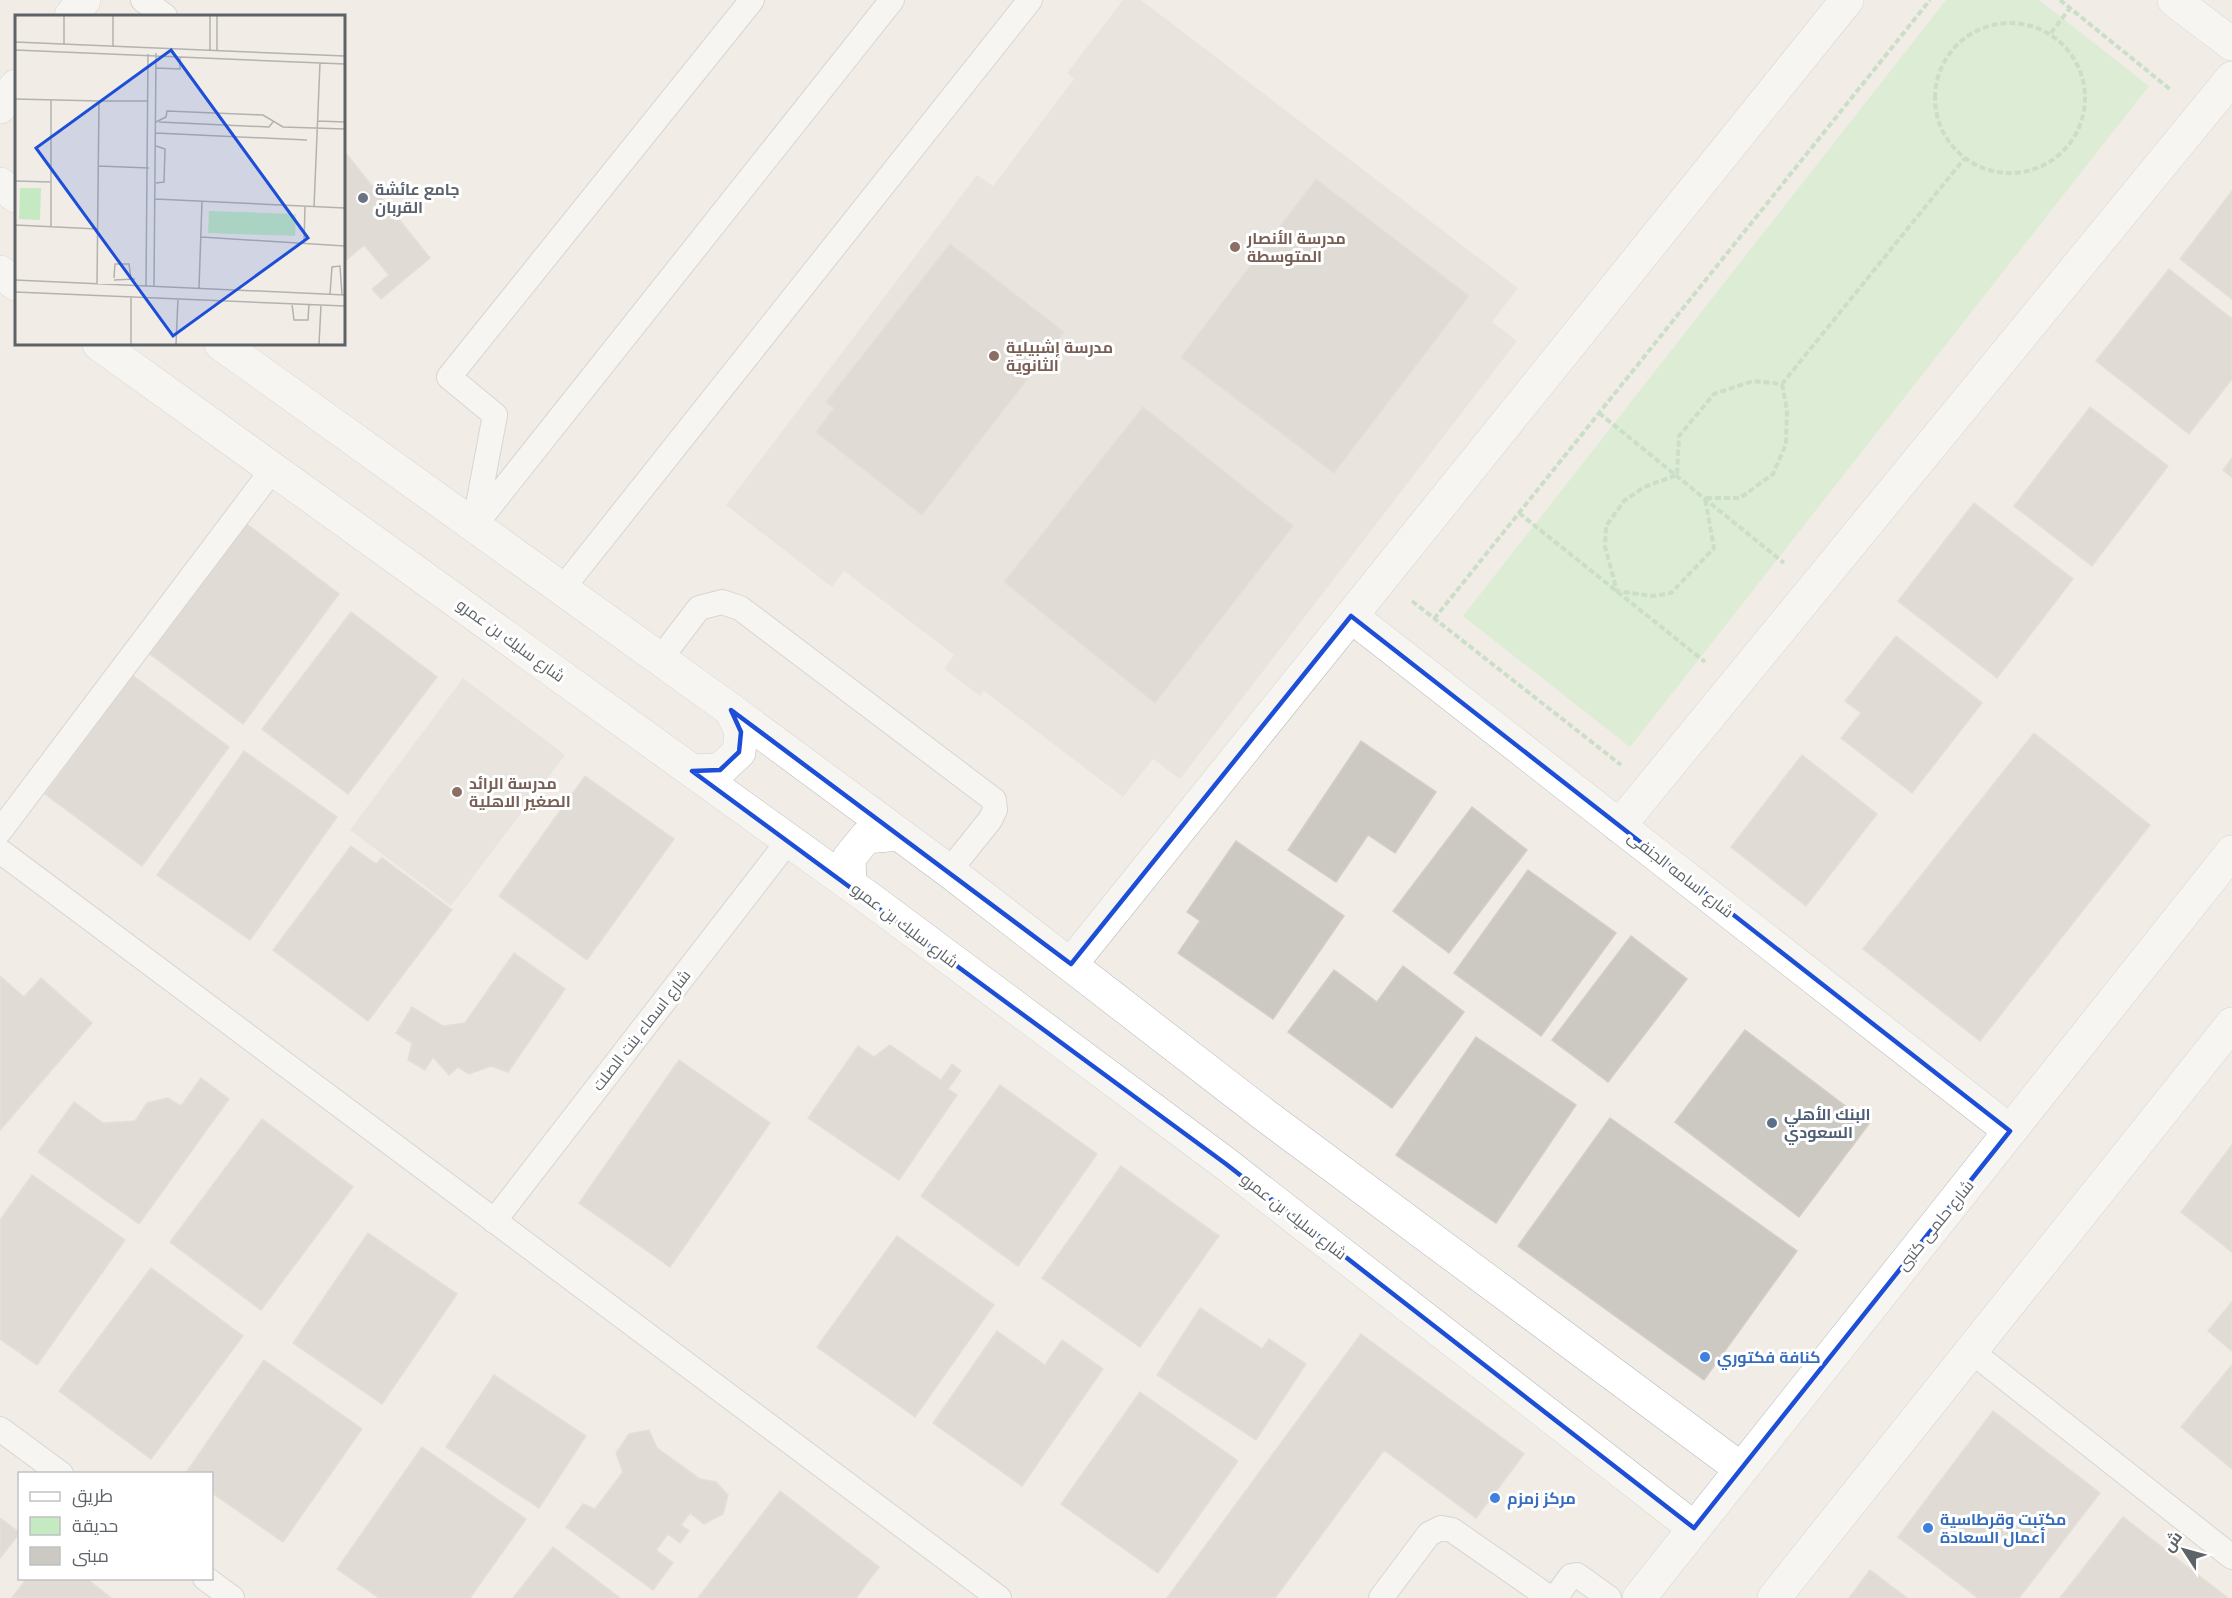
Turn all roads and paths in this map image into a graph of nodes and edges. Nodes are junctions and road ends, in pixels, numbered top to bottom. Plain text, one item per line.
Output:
1 (84, 0) edge
2 (143, 0) edge
3 (752, 0) edge
4 (892, 0) edge
5 (1030, 0) edge
6 (1847, 0) edge
7 (1930, 0) edge
8 (2060, 0) edge
9 (2174, 0) edge
10 (2070, 8) junction
11 (72, 15) edge
12 (164, 15) edge
13 (2051, 33) junction
14 (2232, 44) edge
15 (2232, 78) edge
16 (15, 87) edge
17 (2172, 91) dead end
18 (0, 106) edge
19 (1964, 159) junction
20 (0, 184) edge
21 (15, 195) edge
22 (0, 272) edge
23 (15, 283) edge
24 (100, 345) edge
25 (222, 345) edge
26 (1782, 384) junction
27 (1599, 413) junction
28 (273, 469) junction
29 (1677, 475) junction
30 (1705, 498) junction
31 (1519, 513) junction
32 (475, 525) junction
33 (1792, 569) dead end
34 (562, 589) junction
35 (1617, 591) junction
36 (1351, 616) junction
37 (660, 659) junction
38 (1713, 668) dead end
39 (731, 710) junction
40 (692, 771) junction
41 (1630, 772) dead end
42 (1619, 826) junction
43 (0, 831) edge
44 (899, 834) junction
45 (789, 840) junction
46 (0, 851) edge
47 (2232, 852) edge
48 (949, 871) junction
49 (850, 884) junction
50 (1071, 964) junction
51 (2232, 1024) edge
52 (2010, 1131) junction
53 (494, 1221) junction
54 (1971, 1351) junction
55 (0, 1429) edge
56 (1741, 1469) junction
57 (60, 1472) edge
58 (1695, 1528) junction
59 (2232, 1557) edge
60 (209, 1580) edge
61 (969, 1589) edge
62 (232, 1598) edge
63 (999, 1598) edge
64 (1381, 1598) edge
65 (1550, 1598) edge
66 (1555, 1598) edge
67 (1610, 1598) edge
68 (1639, 1598) edge
69 (1774, 1598) edge

1 - 11 street
2 - 12 lane
3 - 32 lane
4 - 32 lane
5 - 34 lane
6 - 36 street
7 - 27 path
8 - 10 path
9 - 14 street
10 - 13 path
10 - 17 path
13 - 19 path
13 - 19 path
15 - 42 street
16 - 18 street
19 - 26 path
20 - 21 street
22 - 23 street
24 - 28 street, شارع سليك بن عمرو
25 - 32 street
26 - 29 path
26 - 30 path
27 - 29 path
27 - 31 path
28 - 40 street, شارع سليك بن عمرو
28 - 43 lane
29 - 30 path
29 - 35 path
30 - 33 path
30 - 35 path
31 - 35 path
31 - 41 path
32 - 34 street
34 - 37 street
35 - 38 path
36 - 42 street, شارع اسامه الجنفى
36 - 50 street
37 - 39 street
37 - 48 lane
39 - 40 street
39 - 44 street
40 - 45 street, شارع سليك بن عمرو
42 - 52 street, شارع اسامه الجنفى
44 - 48 street
44 - 49 street
45 - 49 street, شارع سليك بن عمرو
45 - 53 lane, شارع اسماء بنت الصلت
46 - 53 lane
47 - 52 street, شارع حلمى كتبى
48 - 50 street
49 - 58 street, شارع سليك بن عمرو
50 - 56 street
51 - 54 street
52 - 56 street, شارع حلمى كتبى
53 - 61 lane
54 - 59 lane
54 - 69 street
55 - 57 lane
56 - 58 street, شارع حلمى كتبى
58 - 68 street, شارع حلمى كتبى
60 - 62 lane
61 - 63 lane
64 - 65 lane
66 - 67 lane

